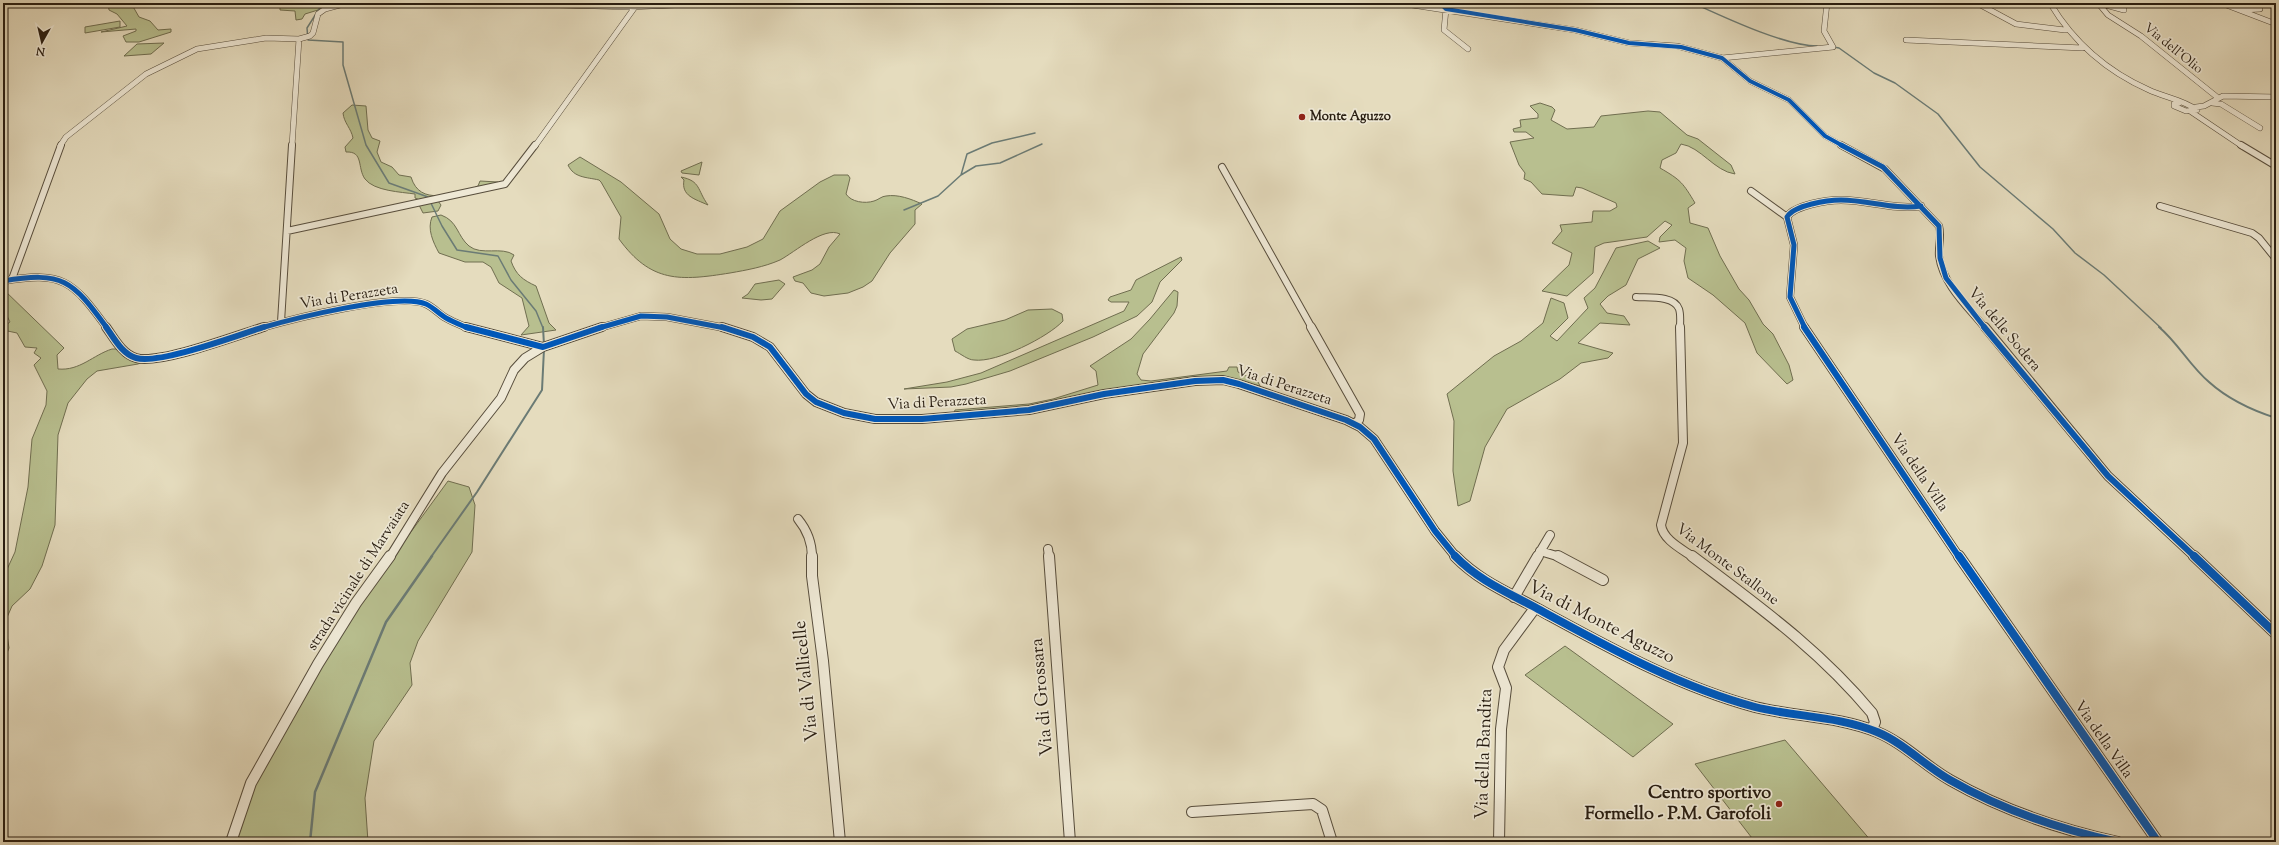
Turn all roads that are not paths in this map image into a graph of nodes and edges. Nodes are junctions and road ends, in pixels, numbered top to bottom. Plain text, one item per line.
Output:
1 (6, 3) edge
2 (719, 3) edge
3 (1399, 3) edge
4 (1440, 3) edge
5 (1827, 3) edge
6 (1977, 3) edge
7 (2050, 3) edge
8 (2098, 3) edge
9 (2220, 3) edge
10 (3, 5) edge
11 (635, 7) junction
12 (1446, 9) junction
13 (2260, 9) dead end
14 (2124, 10) dead end
15 (2240, 10) junction
16 (2276, 23) edge
17 (2065, 30) junction
18 (299, 39) junction
19 (1906, 40) dead end
20 (2083, 48) junction
21 (1468, 49) dead end
22 (1722, 58) junction
23 (2276, 97) edge
24 (2215, 100) junction
25 (2179, 103) junction
26 (2196, 108) junction
27 (2190, 111) junction
28 (2260, 128) dead end
29 (2276, 166) edge
30 (1222, 167) dead end
31 (1751, 191) dead end
32 (1921, 206) junction
33 (2160, 206) dead end
34 (1787, 217) junction
35 (287, 231) junction
36 (2276, 259) edge
37 (12, 279) junction
38 (3, 281) edge
39 (1636, 297) dead end
40 (281, 322) junction
41 (543, 347) junction
42 (1354, 424) junction
43 (798, 519) dead end
44 (1550, 535) dead end
45 (1048, 549) dead end
46 (1540, 551) junction
47 (1603, 580) dead end
48 (1514, 597) junction
49 (1535, 608) junction
50 (2276, 634) edge
51 (1872, 730) junction
52 (1192, 812) dead end
53 (231, 842) edge
54 (840, 842) edge
55 (1070, 842) edge
56 (1332, 842) edge
57 (1499, 842) edge
58 (2118, 842) edge
59 (2158, 842) edge

1 - 10 street
2 - 11 street
3 - 12 street
4 - 12 street
5 - 22 street
6 - 17 street
7 - 17 street
8 - 14 street
8 - 24 street, Via dell'Olio
9 - 15 street
11 - 18 street
11 - 35 street
12 - 21 street
12 - 22 street
13 - 15 street
15 - 16 street
17 - 20 street
18 - 35 street
18 - 37 street
19 - 20 street
20 - 25 street
22 - 32 street, Via delle Sodera
23 - 24 street
24 - 26 street
24 - 28 street
25 - 26 street
25 - 27 street
26 - 27 street
27 - 29 street
30 - 42 street
31 - 34 street
32 - 34 street
32 - 50 street, Via delle Sodera
33 - 36 street
34 - 59 street, Via della Villa
35 - 40 street
37 - 38 street, Via di Perazzeta
37 - 40 street, Via di Perazzeta
39 - 51 street, Via Monte Stallone
40 - 41 street, Via di Perazzeta
41 - 42 street, Via di Perazzeta
41 - 53 street, strada vicinale di Marvaiata
42 - 48 street, Via di Monte Aguzzo
43 - 54 street, Via di Vallicelle
44 - 46 street
45 - 55 street, Via di Grossara
46 - 47 street
46 - 48 street
48 - 49 street, Via di Monte Aguzzo
49 - 51 street, Via di Monte Aguzzo
49 - 57 street, Via della Bandita
51 - 58 street, Via di Monte Aguzzo
52 - 56 street

